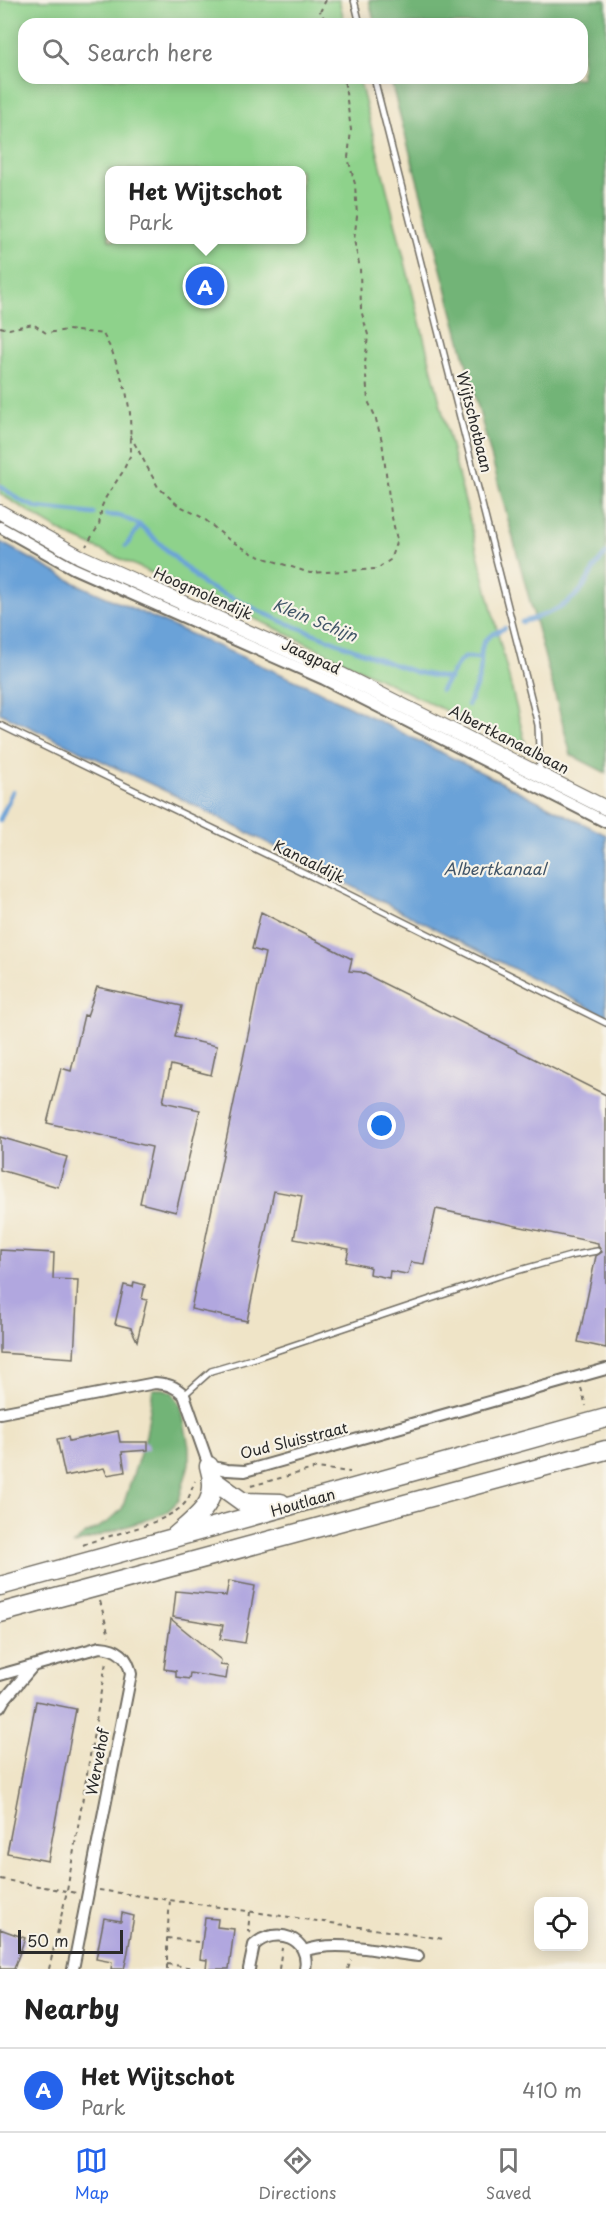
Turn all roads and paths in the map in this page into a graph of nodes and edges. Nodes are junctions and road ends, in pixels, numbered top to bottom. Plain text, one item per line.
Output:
1 (326, 0) edge
2 (354, 0) edge
3 (324, 18) edge
4 (358, 18) edge
5 (345, 84) edge
6 (376, 84) edge
7 (0, 327) edge
8 (130, 435) junction
9 (0, 512) edge
10 (0, 527) edge
11 (79, 556) junction
12 (428, 718) joint
13 (0, 725) edge
14 (540, 774) junction
15 (606, 808) edge
16 (606, 822) edge
17 (606, 1023) edge
18 (597, 1251) dead end
19 (606, 1369) edge
20 (580, 1387) dead end
21 (184, 1395) junction
22 (588, 1411) dead end
23 (0, 1413) edge
24 (606, 1418) edge
25 (606, 1450) edge
26 (353, 1472) dead end
27 (217, 1480) junction
28 (187, 1500) dead end
29 (304, 1503) junction
30 (172, 1539) junction
31 (76, 1548) dead end
32 (0, 1586) edge
33 (97, 1586) junction
34 (0, 1612) edge
35 (111, 1648) junction
36 (33, 1665) junction
37 (0, 1675) edge
38 (0, 1707) edge
39 (0, 1879) edge
40 (67, 1891) junction
41 (88, 1892) junction
42 (170, 1900) junction
43 (250, 1912) junction
44 (284, 1936) junction
45 (167, 1938) junction
46 (444, 1939) dead end
47 (261, 1940) junction
48 (198, 1942) dead end
49 (304, 1951) junction
50 (418, 1956) dead end
51 (167, 1964) junction
52 (194, 1968) edge
53 (49, 1969) edge
54 (73, 1969) edge
55 (167, 1969) edge
56 (249, 1969) edge
57 (279, 1969) edge
58 (305, 1969) edge

1 - 3 path
2 - 4 lane
5 - 8 path
6 - 14 lane, Wijtschotbaan
7 - 8 path
8 - 11 path
9 - 11 street, Hoogmolendijk
10 - 16 street, Jaagpad
11 - 12 street, Hoogmolendijk
12 - 14 street, Albertkanaalbaan
13 - 17 lane, Kanaaldijk
14 - 15 street, Albertkanaalbaan
18 - 21 lane
19 - 27 street, Oud Sluisstraat
20 - 22 path
21 - 23 street
21 - 27 street
24 - 29 main road, Houtlaan
25 - 33 main road, Houtlaan
26 - 27 path
27 - 29 main road
27 - 30 main road
28 - 31 path
29 - 30 main road, Houtlaan
30 - 32 main road, Houtlaan
33 - 34 main road, Houtlaan
33 - 35 path
35 - 36 street
35 - 40 path
35 - 41 street, Wervehof
36 - 37 street
36 - 38 street
39 - 40 path
40 - 41 path
40 - 53 path
41 - 42 path
41 - 54 street, Wervehof
42 - 43 path
42 - 45 path
43 - 46 path
43 - 47 path
44 - 47 street
44 - 49 street
44 - 57 path
45 - 48 path
45 - 51 path
47 - 56 street
49 - 50 street
49 - 58 street
51 - 52 path
51 - 55 path

